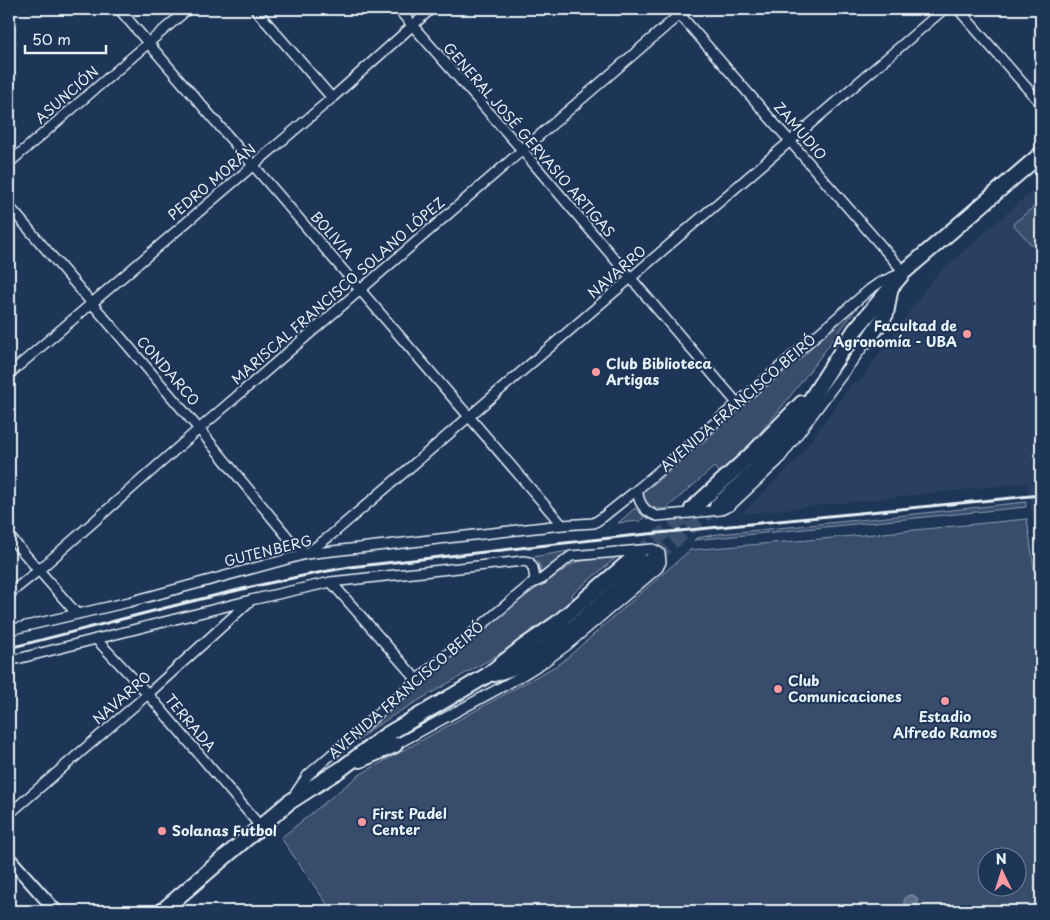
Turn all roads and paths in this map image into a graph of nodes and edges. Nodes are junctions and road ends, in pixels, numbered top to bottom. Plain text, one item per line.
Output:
1 (119, 9) edge
2 (188, 9) edge
3 (255, 9) edge
4 (398, 9) edge
5 (431, 9) edge
6 (944, 9) edge
7 (958, 9) edge
8 (680, 10) edge
9 (412, 25) junction
10 (148, 43) junction
11 (332, 98) junction
12 (1041, 104) edge
13 (791, 140) junction
14 (522, 150) junction
15 (1041, 154) edge
16 (9, 163) edge
17 (252, 165) junction
18 (9, 206) edge
19 (904, 272) junction
20 (631, 278) junction
21 (892, 286) junction
22 (361, 289) junction
23 (91, 302) junction
24 (868, 340) joint
25 (9, 374) edge
26 (821, 386) junction
27 (737, 403) junction
28 (468, 417) junction
29 (199, 429) junction
30 (638, 488) junction
31 (716, 506) tunnel mouth
32 (692, 509) tunnel mouth
33 (598, 520) joint
34 (562, 524) junction
35 (9, 536) edge
36 (639, 553) tunnel mouth
37 (306, 554) junction
38 (656, 556) tunnel mouth
39 (39, 570) junction
40 (331, 582) junction
41 (531, 584) junction
42 (9, 594) edge
43 (251, 600) junction
44 (78, 614) junction
45 (9, 630) edge
46 (96, 639) junction
47 (9, 661) edge
48 (486, 676) junction
49 (417, 680) junction
50 (148, 694) junction
51 (395, 745) joint
52 (341, 769) junction
53 (288, 803) junction
54 (9, 814) edge
55 (260, 826) junction
56 (9, 858) edge
57 (56, 911) edge
58 (162, 911) edge

1 - 10 street, BOLIVIA
2 - 10 street, ASUNCIÓN
3 - 11 street
4 - 9 street, GENERAL JOSÉ GERVASIO ARTIGAS
5 - 9 street, PEDRO MORÁN
6 - 13 street, NAVARRO
7 - 12 street
8 - 13 street, ZAMUDIO
8 - 14 street, MARISCAL FRANCISCO SOLANO LÓPEZ
9 - 11 street, PEDRO MORÁN
9 - 14 street, GENERAL JOSÉ GERVASIO ARTIGAS
10 - 16 street, ASUNCIÓN
10 - 17 street, BOLIVIA
11 - 17 street, PEDRO MORÁN
13 - 19 street, ZAMUDIO
13 - 20 street, NAVARRO
14 - 20 street, GENERAL JOSÉ GERVASIO ARTIGAS
14 - 22 street, MARISCAL FRANCISCO SOLANO LÓPEZ
15 - 19 main road, AVENIDA FRANCISCO BEIRÓ
17 - 22 street, BOLIVIA
17 - 23 street, PEDRO MORÁN
18 - 23 street, CONDARCO
19 - 21 main road, AVENIDA FRANCISCO BEIRÓ
19 - 27 street, AVENIDA FRANCISCO BEIRÓ
20 - 27 street, GENERAL JOSÉ GERVASIO ARTIGAS
20 - 28 street, NAVARRO
21 - 24 main road
21 - 26 main road, AVENIDA FRANCISCO BEIRÓ
22 - 28 street, BOLIVIA
22 - 29 street, MARISCAL FRANCISCO SOLANO LÓPEZ
23 - 25 street, PEDRO MORÁN
23 - 29 street, CONDARCO
24 - 30 street
26 - 31 main road
26 - 32 main road
27 - 30 street, AVENIDA FRANCISCO BEIRÓ
28 - 34 street, BOLIVIA
28 - 37 street, NAVARRO
29 - 37 street, CONDARCO
29 - 39 street, MARISCAL FRANCISCO SOLANO LÓPEZ
30 - 33 street, AVENIDA FRANCISCO BEIRÓ
33 - 34 street, GUTENBERG
34 - 37 street, GUTENBERG
35 - 39 street
36 - 48 main road
37 - 44 street, GUTENBERG
38 - 48 main road
39 - 42 street, MARISCAL FRANCISCO SOLANO LÓPEZ
39 - 44 street
40 - 41 street
40 - 43 street
40 - 49 street
41 - 49 street, AVENIDA FRANCISCO BEIRÓ
41 - 51 street, AVENIDA FRANCISCO BEIRÓ
43 - 46 street
43 - 50 street, NAVARRO
44 - 45 street, GUTENBERG
46 - 47 street
46 - 50 street, TERRADA
48 - 52 main road
49 - 53 street, AVENIDA FRANCISCO BEIRÓ
50 - 54 street, NAVARRO
50 - 55 street, TERRADA
51 - 52 main road
52 - 53 main road, AVENIDA FRANCISCO BEIRÓ
53 - 55 main road, AVENIDA FRANCISCO BEIRÓ
55 - 58 main road, AVENIDA FRANCISCO BEIRÓ
56 - 57 street

